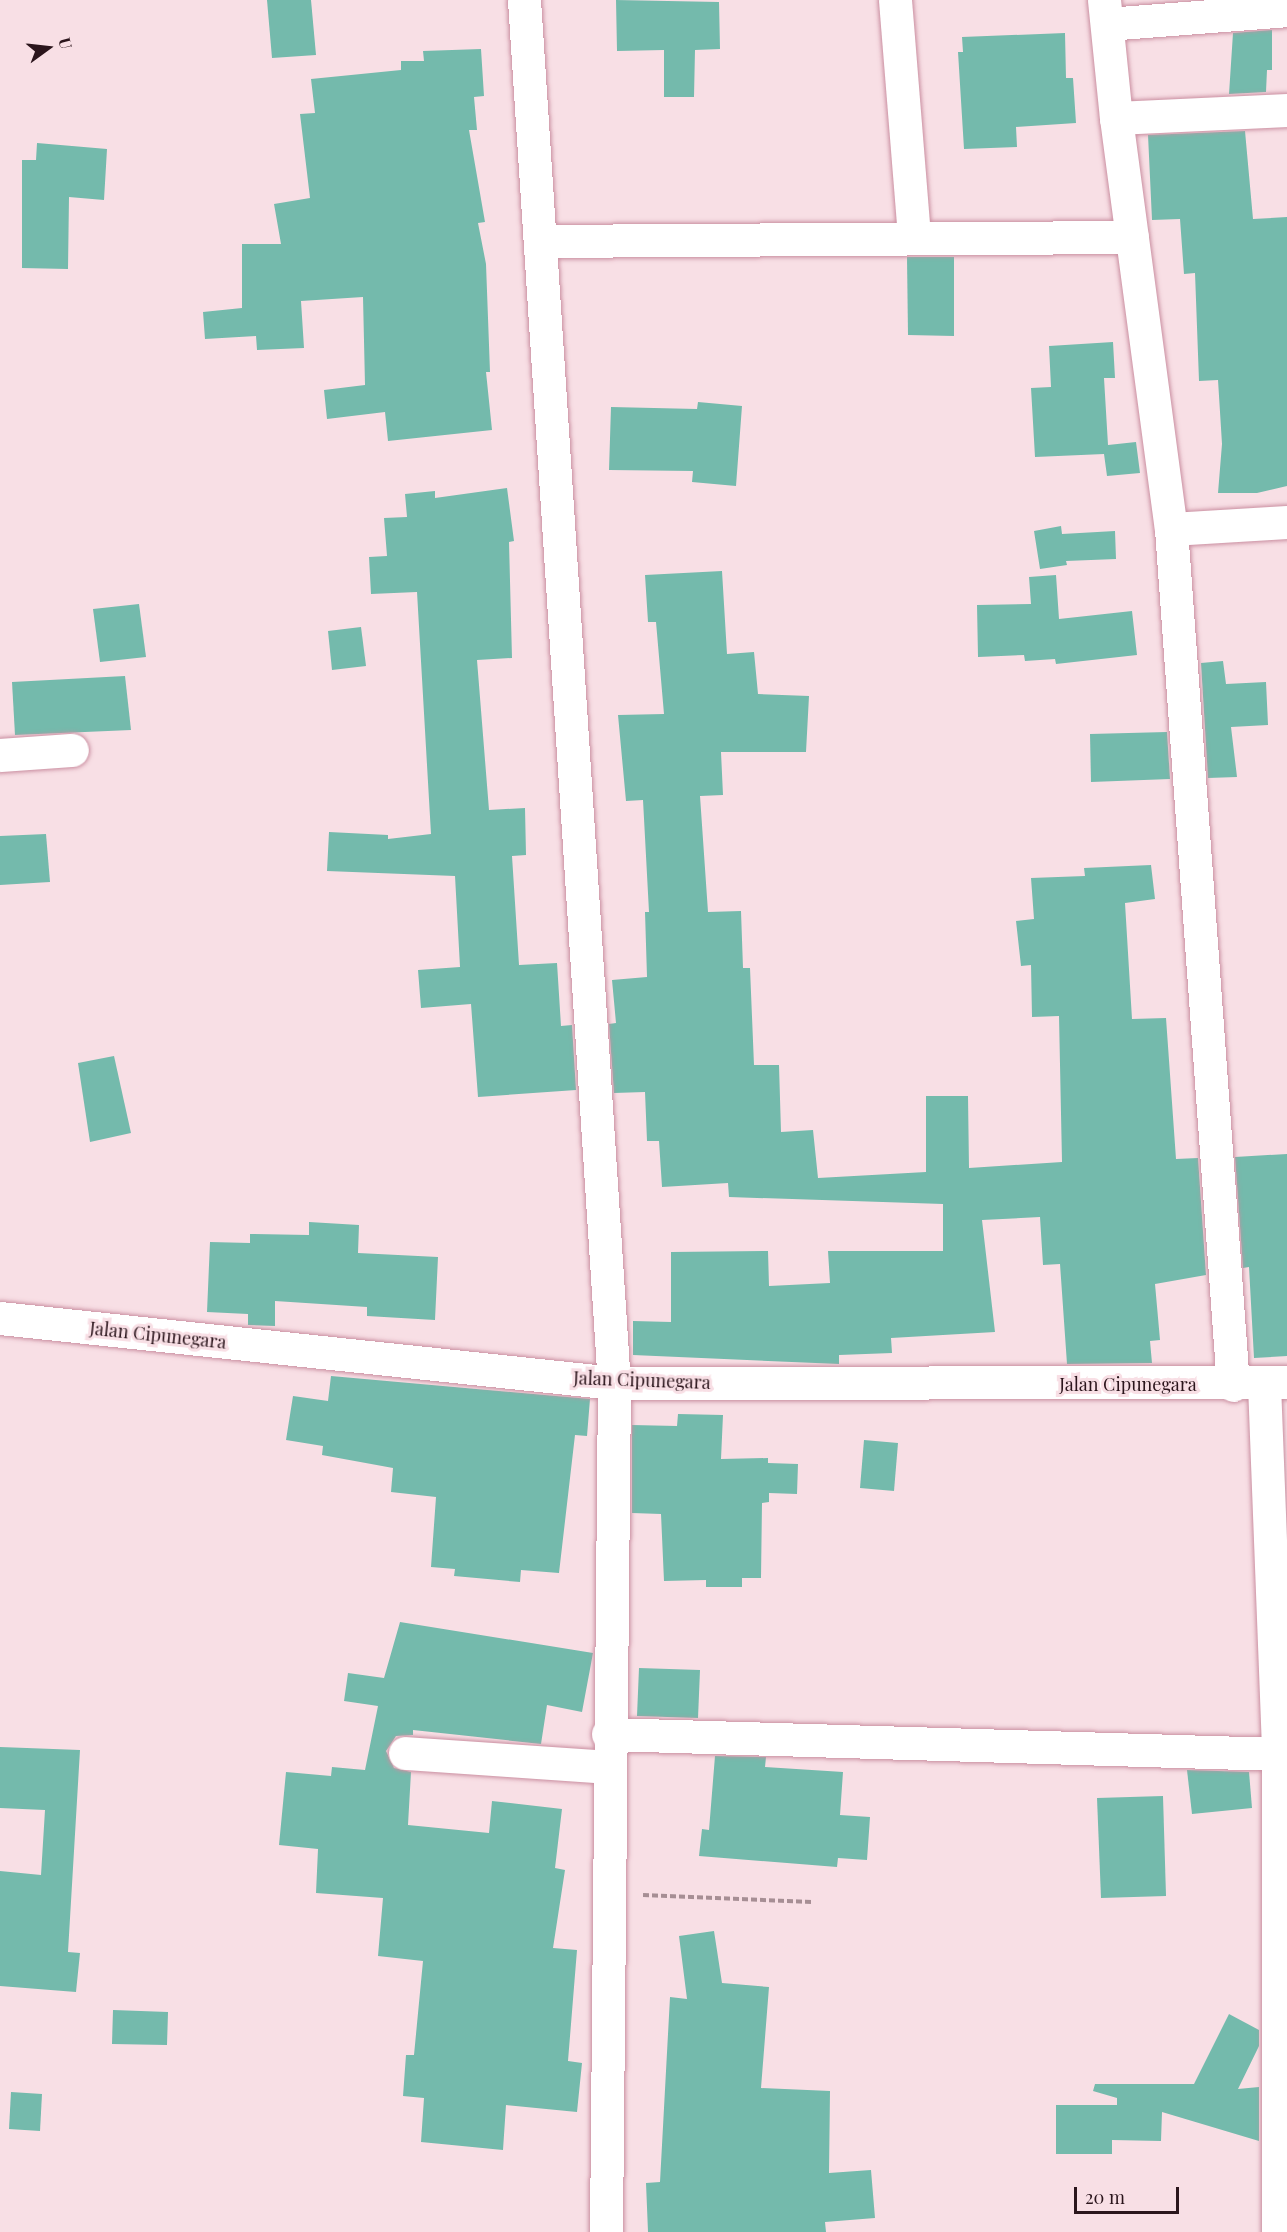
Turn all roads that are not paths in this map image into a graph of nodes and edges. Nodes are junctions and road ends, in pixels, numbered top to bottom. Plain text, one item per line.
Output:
1 (524, 0) edge
2 (895, 0) edge
3 (1287, 10) edge
4 (1106, 12) edge
5 (1287, 110) edge
6 (1116, 118) junction
7 (914, 236) junction
8 (1132, 237) junction
9 (540, 241) junction
10 (1287, 522) edge
11 (1171, 530) junction
12 (72, 750) dead end
13 (0, 755) edge
14 (0, 1318) edge
15 (614, 1383) junction
16 (1262, 1384) edge
17 (608, 1734) junction
18 (405, 1753) dead end
19 (1278, 1754) junction
20 (608, 1767) junction
21 (1283, 2052) edge
22 (1281, 2222) edge
23 (606, 2232) edge

1 - 9 street
2 - 7 street
3 - 4 street
4 - 6 street
5 - 6 street
6 - 8 street
7 - 8 street
7 - 9 street
8 - 11 street
9 - 15 street
10 - 11 street
11 - 16 street
12 - 13 street
14 - 15 street, Jalan Cipunegara
15 - 16 street, Jalan Cipunegara
15 - 17 street
16 - 19 street
17 - 19 street
17 - 20 street
18 - 20 street
19 - 21 street
20 - 23 street
21 - 22 street

